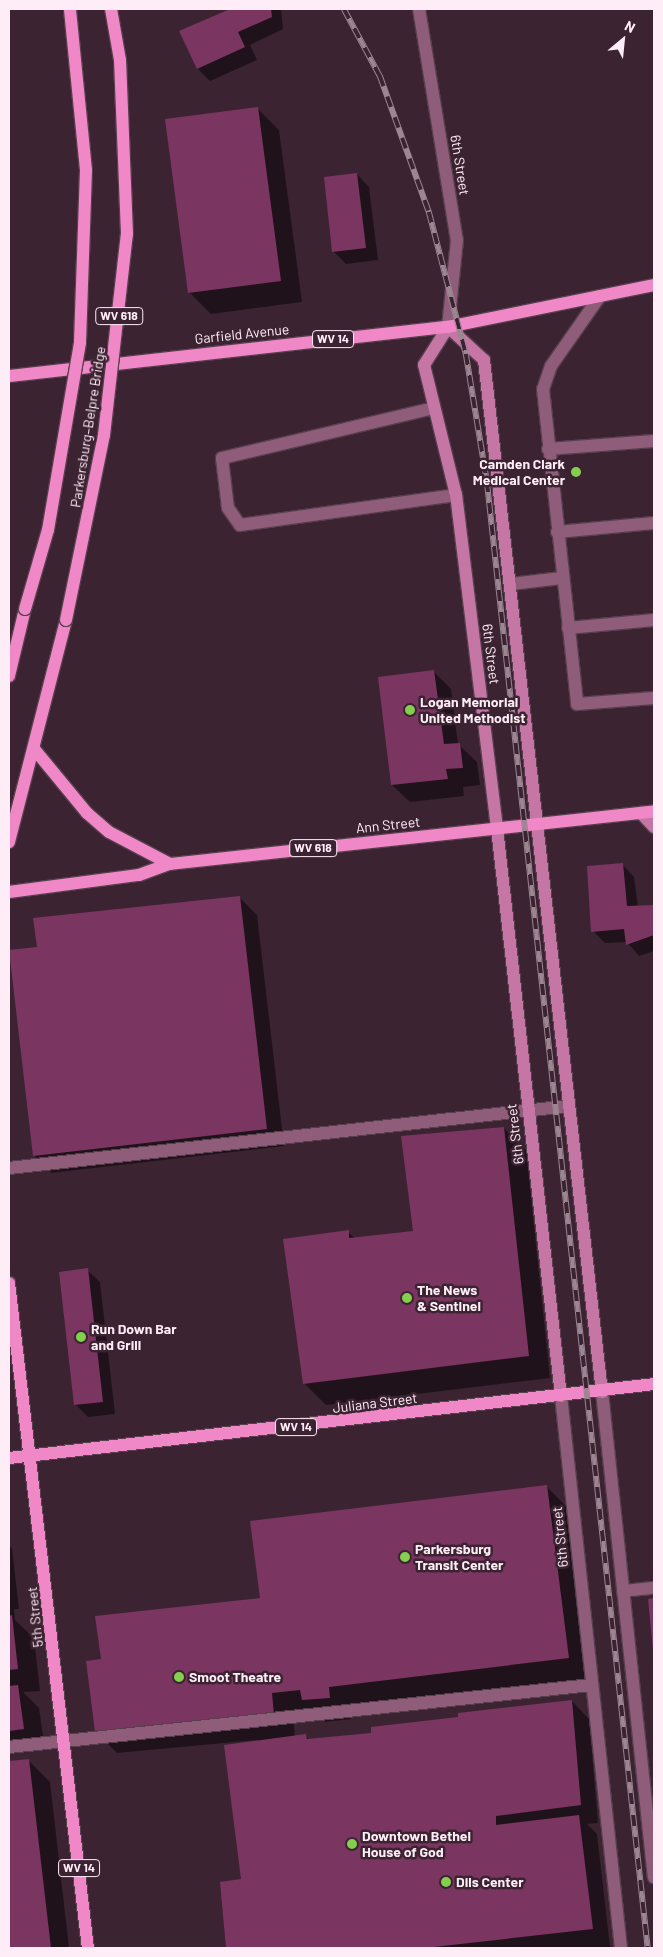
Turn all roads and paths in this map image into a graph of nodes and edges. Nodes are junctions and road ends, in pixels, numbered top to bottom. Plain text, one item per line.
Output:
1 (70, 9) edge
2 (111, 9) edge
3 (419, 9) edge
4 (654, 285) edge
5 (600, 296) junction
6 (448, 327) junction
7 (9, 376) edge
8 (434, 408) junction
9 (654, 441) edge
10 (548, 449) junction
11 (456, 495) junction
12 (654, 523) edge
13 (557, 532) junction
14 (562, 578) junction
15 (511, 584) junction
16 (654, 620) edge
17 (568, 628) junction
18 (9, 676) edge
19 (654, 698) edge
20 (35, 750) junction
21 (654, 811) edge
22 (641, 813) junction
23 (538, 823) junction
24 (654, 827) edge
25 (498, 828) junction
26 (9, 842) edge
27 (170, 864) junction
28 (9, 892) edge
29 (569, 1106) junction
30 (528, 1110) junction
31 (9, 1168) edge
32 (9, 1283) edge
33 (654, 1384) edge
34 (602, 1392) junction
35 (561, 1396) junction
36 (32, 1455) junction
37 (9, 1458) edge
38 (654, 1588) edge
39 (624, 1591) junction
40 (591, 1685) junction
41 (64, 1742) junction
42 (9, 1747) edge
43 (654, 1877) edge
44 (88, 1948) edge
45 (621, 1948) edge

1 - 18 main road, Parkersburg–Belpre Bridge / WV 618, bridge
2 - 20 main road, Parkersburg–Belpre Bridge / WV 618, bridge
3 - 6 street, 6th Street
4 - 5 main road, Garfield Avenue / WV 14
5 - 6 main road, Garfield Avenue / WV 14
5 - 10 street
6 - 7 main road, Garfield Avenue / WV 14
6 - 8 street, 6th Street
6 - 15 street, 6th Street
8 - 11 street, 6th Street
8 - 11 street
9 - 10 street
10 - 13 street
11 - 25 street, 6th Street
12 - 13 street
13 - 14 street
14 - 15 street
14 - 17 street
15 - 23 street, 6th Street
16 - 17 street
17 - 19 street
20 - 26 main road, Parkersburg–Belpre Bridge
20 - 27 main road
21 - 22 main road, Ann Street / WV 618
22 - 23 main road, Ann Street / WV 618
22 - 24 street
23 - 25 main road, Ann Street / WV 618
23 - 29 street, 6th Street
25 - 27 main road, Ann Street / WV 618
25 - 30 street, 6th Street
27 - 28 main road, Ann Street
29 - 30 street
29 - 34 street, 6th Street
30 - 31 street
30 - 35 street, 6th Street
32 - 36 main road, 5th Street
33 - 34 main road, Juliana Street / WV 14
34 - 35 main road, Juliana Street / WV 14
34 - 39 street, 6th Street
35 - 36 main road, Juliana Street / WV 14
35 - 40 street, 6th Street
36 - 37 main road, Juliana Street
36 - 41 main road, 5th Street / WV 14
38 - 39 street
39 - 43 street, 6th Street
40 - 41 street
40 - 45 street, 6th Street
41 - 42 street
41 - 44 main road, 5th Street / WV 14

